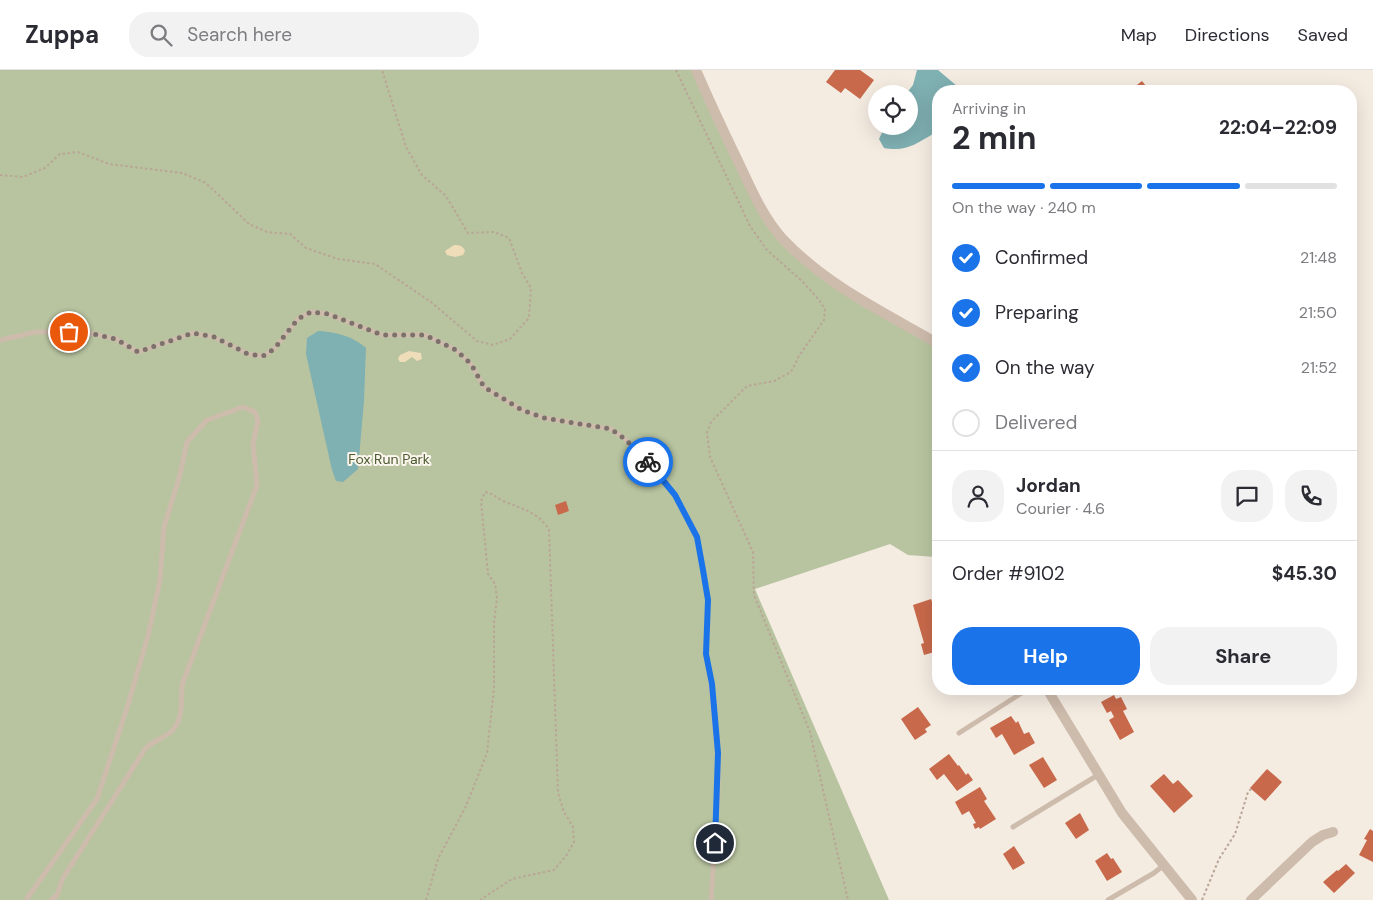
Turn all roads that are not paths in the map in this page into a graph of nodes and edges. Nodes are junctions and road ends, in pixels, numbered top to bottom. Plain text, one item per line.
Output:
1 (696, 70) edge
2 (0, 340) edge
3 (932, 340) edge
4 (1019, 695) edge
5 (1051, 695) edge
6 (960, 734) dead end
7 (1098, 775) junction
8 (1013, 827) dead end
9 (1333, 832) dead end
10 (1165, 865) junction
11 (26, 900) edge
12 (51, 900) edge
13 (711, 900) edge
14 (1108, 900) edge
15 (1192, 900) edge
16 (1251, 900) edge

1 - 3 street
2 - 13 lane
4 - 6 lane
5 - 7 street
7 - 8 lane
7 - 10 street
9 - 16 street
10 - 14 lane
10 - 15 street
11 - 12 lane

